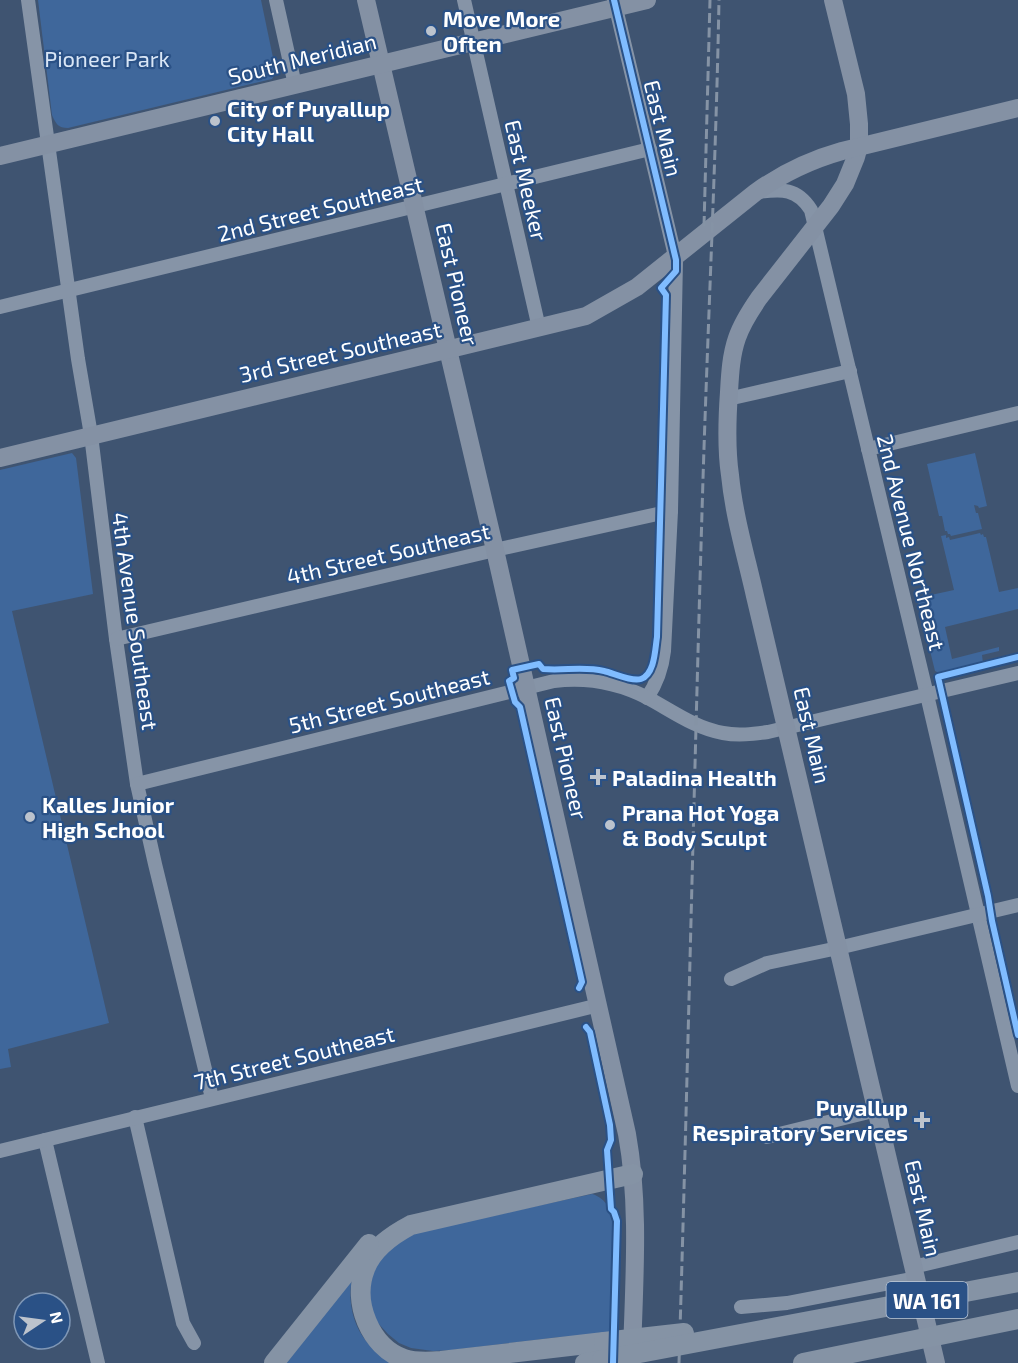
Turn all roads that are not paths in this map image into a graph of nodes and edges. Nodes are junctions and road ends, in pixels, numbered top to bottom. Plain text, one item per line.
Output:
1 (28, 0) edge
2 (276, 0) edge
3 (366, 0) edge
4 (464, 0) edge
5 (647, 0) edge
6 (833, 0) edge
7 (615, 4) edge
8 (474, 42) junction
9 (381, 64) junction
10 (295, 85) junction
11 (1018, 108) edge
12 (47, 143) junction
13 (859, 146) junction
14 (650, 149) junction
15 (0, 156) edge
16 (507, 184) junction
17 (756, 192) junction
18 (415, 206) junction
19 (815, 226) junction
20 (676, 257) junction
21 (69, 290) junction
22 (0, 307) edge
23 (539, 328) junction
24 (448, 350) junction
25 (850, 371) junction
26 (728, 399) junction
27 (1018, 413) edge
28 (91, 435) junction
29 (868, 449) junction
30 (0, 458) edge
31 (671, 511) junction
32 (495, 550) junction
33 (116, 639) junction
34 (1018, 673) edge
35 (526, 687) junction
36 (927, 694) junction
37 (648, 698) junction
38 (786, 727) junction
39 (137, 784) junction
40 (1018, 905) edge
41 (979, 914) junction
42 (838, 948) junction
43 (731, 979) dead end
44 (599, 1005) junction
45 (1018, 1086) edge
46 (212, 1098) junction
47 (877, 1110) junction
48 (135, 1117) junction
49 (767, 1137) dead end
50 (45, 1140) junction
51 (0, 1151) edge
52 (632, 1168) junction
53 (1018, 1242) edge
54 (915, 1273) junction
55 (1018, 1282) edge
56 (741, 1307) dead end
57 (1018, 1319) edge
58 (194, 1343) dead end
59 (861, 1352) junction
60 (597, 1355) edge
61 (98, 1363) edge
62 (274, 1363) edge
63 (632, 1363) edge
64 (803, 1363) edge
65 (812, 1363) edge
66 (936, 1363) edge

1 - 12 street, 4th Avenue Southeast
2 - 10 street
3 - 9 main road, East Pioneer
4 - 8 street, East Meeker
5 - 7 main road, South Meridian
6 - 13 main road, East Main
7 - 8 main road, South Meridian
7 - 14 street, East Main
8 - 9 main road, South Meridian
8 - 16 street, East Meeker
9 - 10 main road, South Meridian
9 - 18 main road, East Pioneer
10 - 12 main road, South Meridian
11 - 13 main road, 3rd Street Southeast
12 - 15 main road, South Meridian
12 - 21 street, 4th Avenue Southeast
13 - 17 main road, 3rd Street Southeast
13 - 19 main road, East Main
14 - 16 street, 2nd Street Southeast
14 - 20 street, East Main
16 - 18 street, 2nd Street Southeast
16 - 23 street, East Meeker
17 - 19 street, 2nd Avenue Northeast
17 - 20 main road, 3rd Street Southeast
18 - 21 street, 2nd Street Southeast
18 - 24 main road, East Pioneer
19 - 25 street, 2nd Avenue Northeast
19 - 26 main road, East Main
20 - 23 main road, 3rd Street Southeast
20 - 31 street, East Main
21 - 22 street, 2nd Street Southeast
21 - 28 street, 4th Avenue Southeast
23 - 24 main road, 3rd Street Southeast
24 - 28 main road, 3rd Street Southeast
24 - 32 main road, East Pioneer
25 - 26 street
25 - 29 street, 2nd Avenue Northeast
26 - 38 main road, East Main
27 - 29 street
28 - 30 main road, 3rd Street Southeast
28 - 33 street, 4th Avenue Southeast
29 - 36 street, 2nd Avenue Northeast
31 - 32 street, 4th Street Southeast
31 - 37 street, East Main
32 - 33 street, 4th Street Southeast
32 - 35 main road, East Pioneer
33 - 39 street, 4th Avenue Southeast
34 - 36 street, 5th Street Southeast
35 - 37 street, 5th Street Southeast
35 - 39 street, 5th Street Southeast
35 - 44 main road, East Pioneer
36 - 38 street, 5th Street Southeast
36 - 41 street, 2nd Avenue Northeast
37 - 38 street, 5th Street Southeast
38 - 42 main road, East Main
39 - 46 street, 4th Avenue Southeast
40 - 41 street
41 - 42 street
41 - 45 street, 2nd Avenue Northeast
42 - 43 street
42 - 47 main road, East Main
44 - 46 street, 7th Street Southeast
44 - 52 main road, East Pioneer
46 - 48 street, 7th Street Southeast
47 - 49 street
47 - 54 main road, East Main
48 - 50 street, 7th Street Southeast
48 - 58 street
50 - 51 street, 7th Street Southeast
50 - 61 street
52 - 60 highway
52 - 62 highway
52 - 63 main road, East Pioneer
53 - 54 street
54 - 56 street
54 - 66 main road, East Main
55 - 60 highway, WA 161, bridge
57 - 59 highway, WA 161, bridge
59 - 64 highway, WA 161, bridge
59 - 65 highway, bridge

